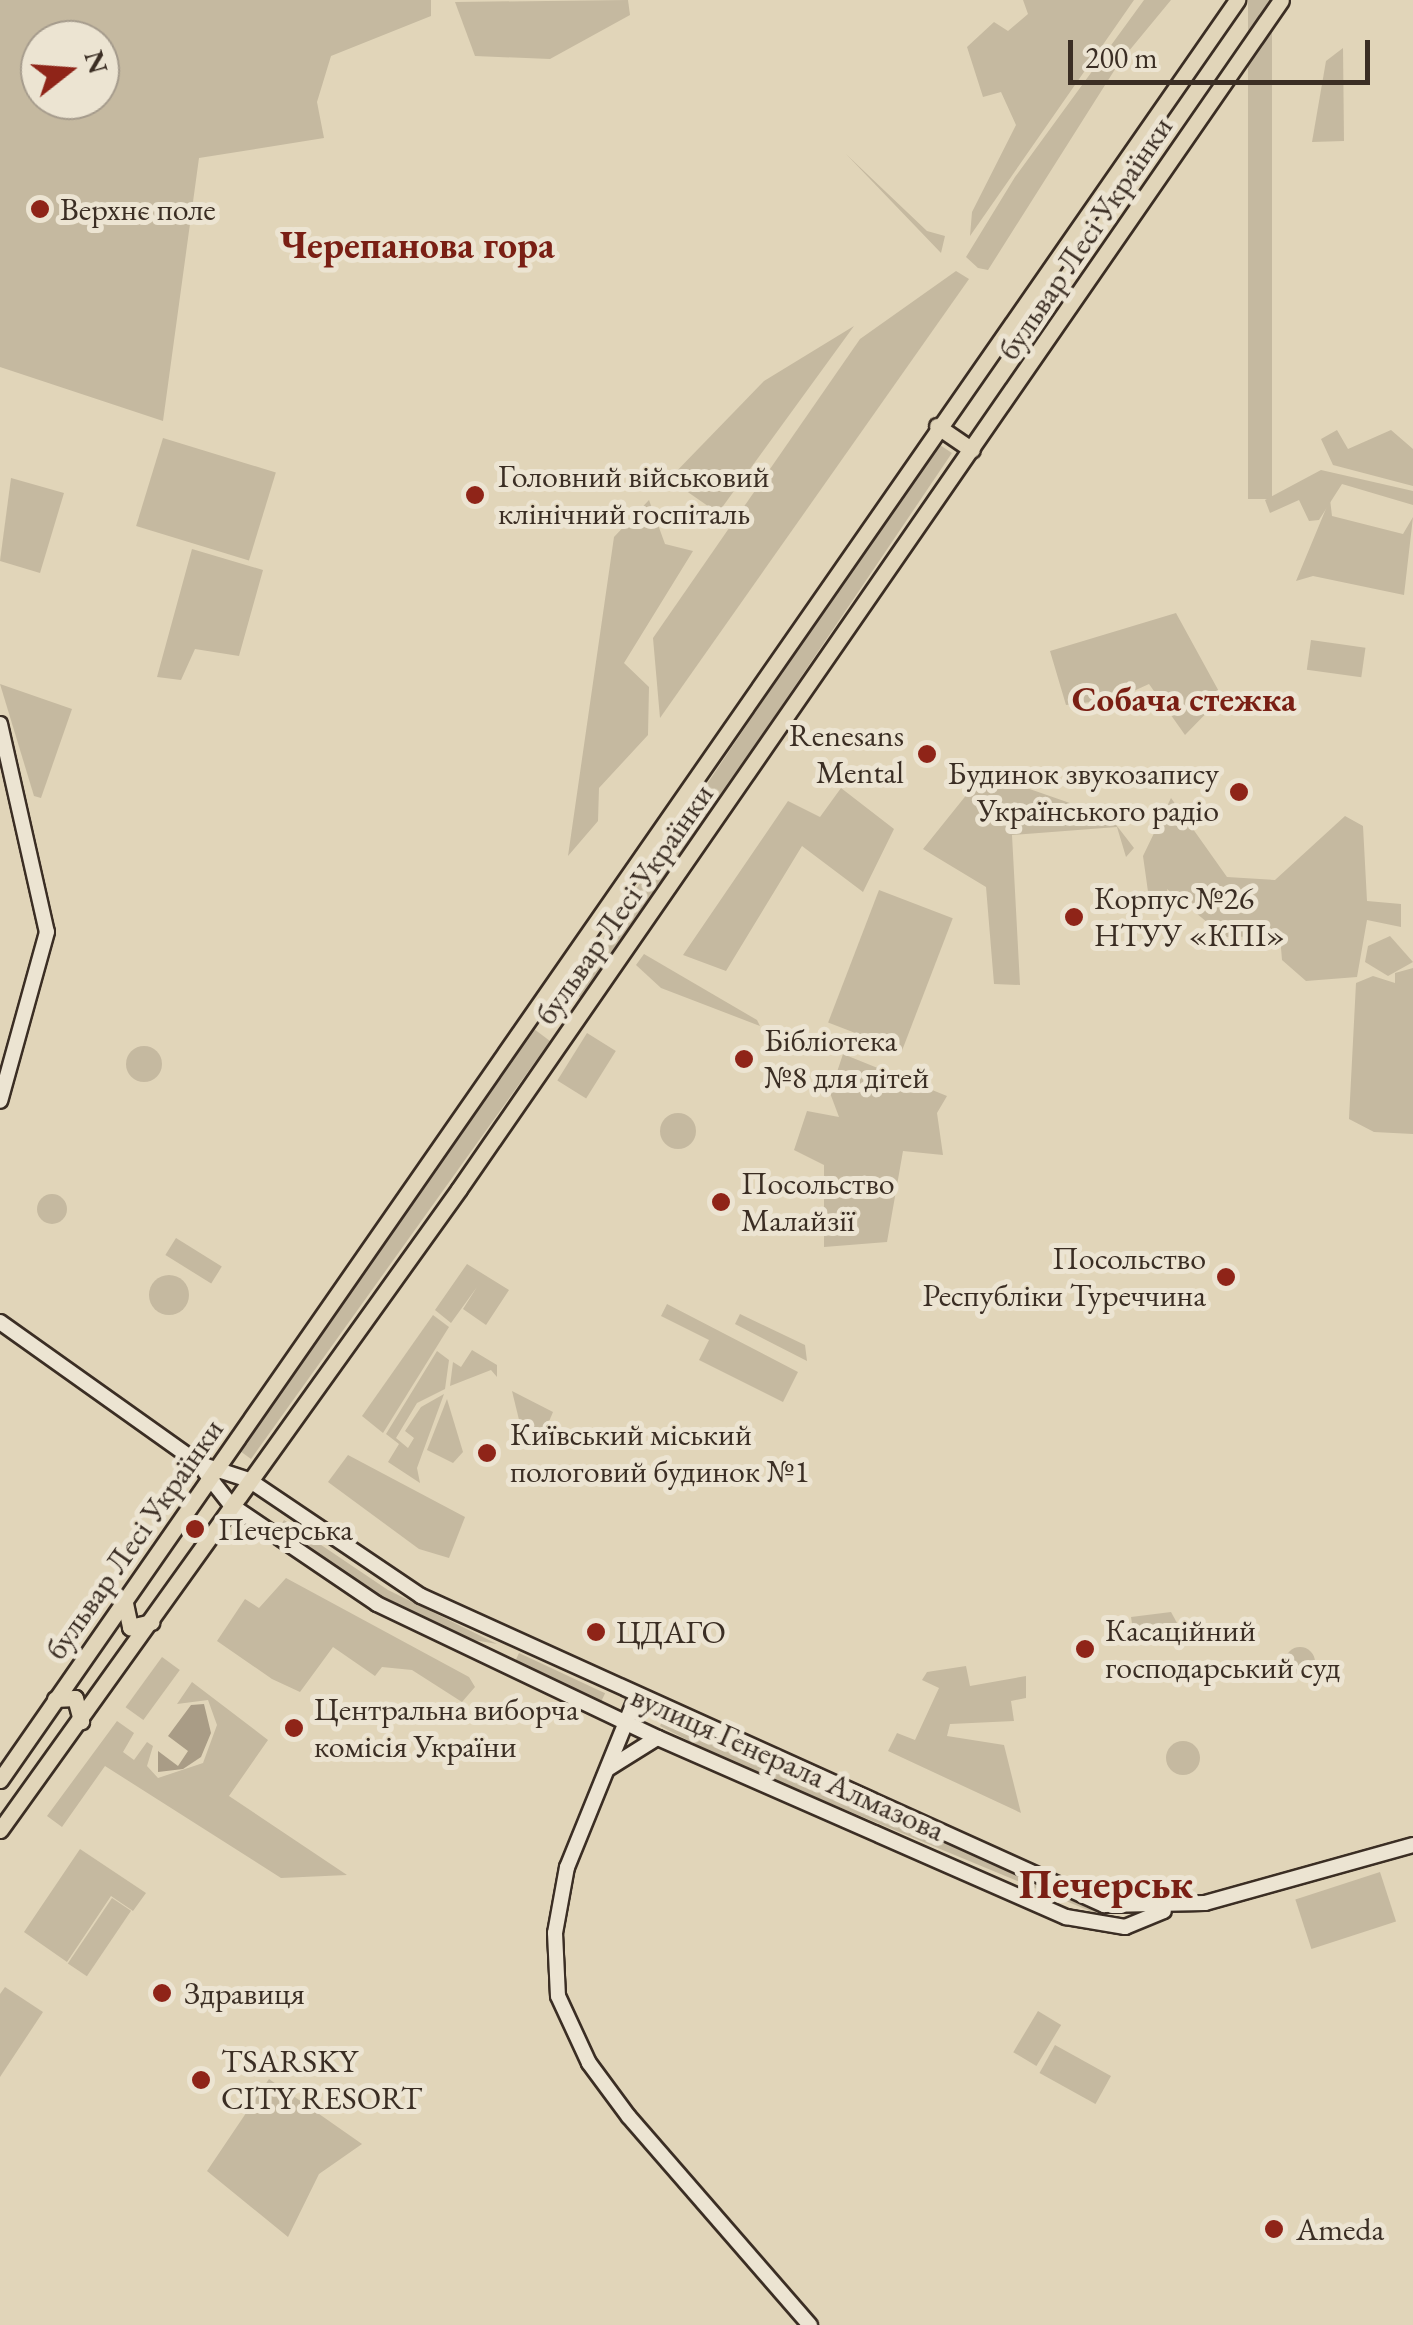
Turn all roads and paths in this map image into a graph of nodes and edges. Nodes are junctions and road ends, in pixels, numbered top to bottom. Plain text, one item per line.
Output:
1 (1237, 0) edge
2 (1281, 0) edge
3 (937, 426) junction
4 (972, 450) junction
5 (0, 724) edge
6 (0, 1102) edge
7 (0, 1322) edge
8 (215, 1474) junction
9 (249, 1480) junction
10 (231, 1506) junction
11 (125, 1602) junction
12 (151, 1622) junction
13 (637, 1695) junction
14 (55, 1699) junction
15 (82, 1721) junction
16 (625, 1722) junction
17 (658, 1738) junction
18 (602, 1776) junction
19 (0, 1780) edge
20 (0, 1830) edge
21 (1413, 1845) edge
22 (1164, 1911) junction
23 (810, 2325) edge

1 - 3 main road, бульвар Лесі Українки
2 - 4 main road, бульвар Лесі Українки
3 - 4 main road
3 - 8 main road, бульвар Лесі Українки
4 - 9 main road, бульвар Лесі Українки
5 - 6 main road
7 - 8 main road, вулиця Генерала Алмазова
8 - 9 main road, вулиця Генерала Алмазова
8 - 10 main road, вулиця Генерала Алмазова
8 - 11 main road, бульвар Лесі Українки
9 - 10 main road, бульвар Лесі Українки
9 - 13 main road, вулиця Генерала Алмазова
10 - 12 main road, бульвар Лесі Українки
10 - 16 main road, вулиця Генерала Алмазова
11 - 12 main road
11 - 14 main road, бульвар Лесі Українки
12 - 15 main road, бульвар Лесі Українки
13 - 16 main road
13 - 22 main road, вулиця Генерала Алмазова
14 - 15 main road
14 - 19 main road, бульвар Лесі Українки
15 - 20 main road, бульвар Лесі Українки
16 - 17 main road, вулиця Генерала Алмазова
16 - 18 main road
17 - 18 main road
17 - 22 main road, вулиця Генерала Алмазова
18 - 23 main road
21 - 22 main road, вулиця Генерала Алмазова

